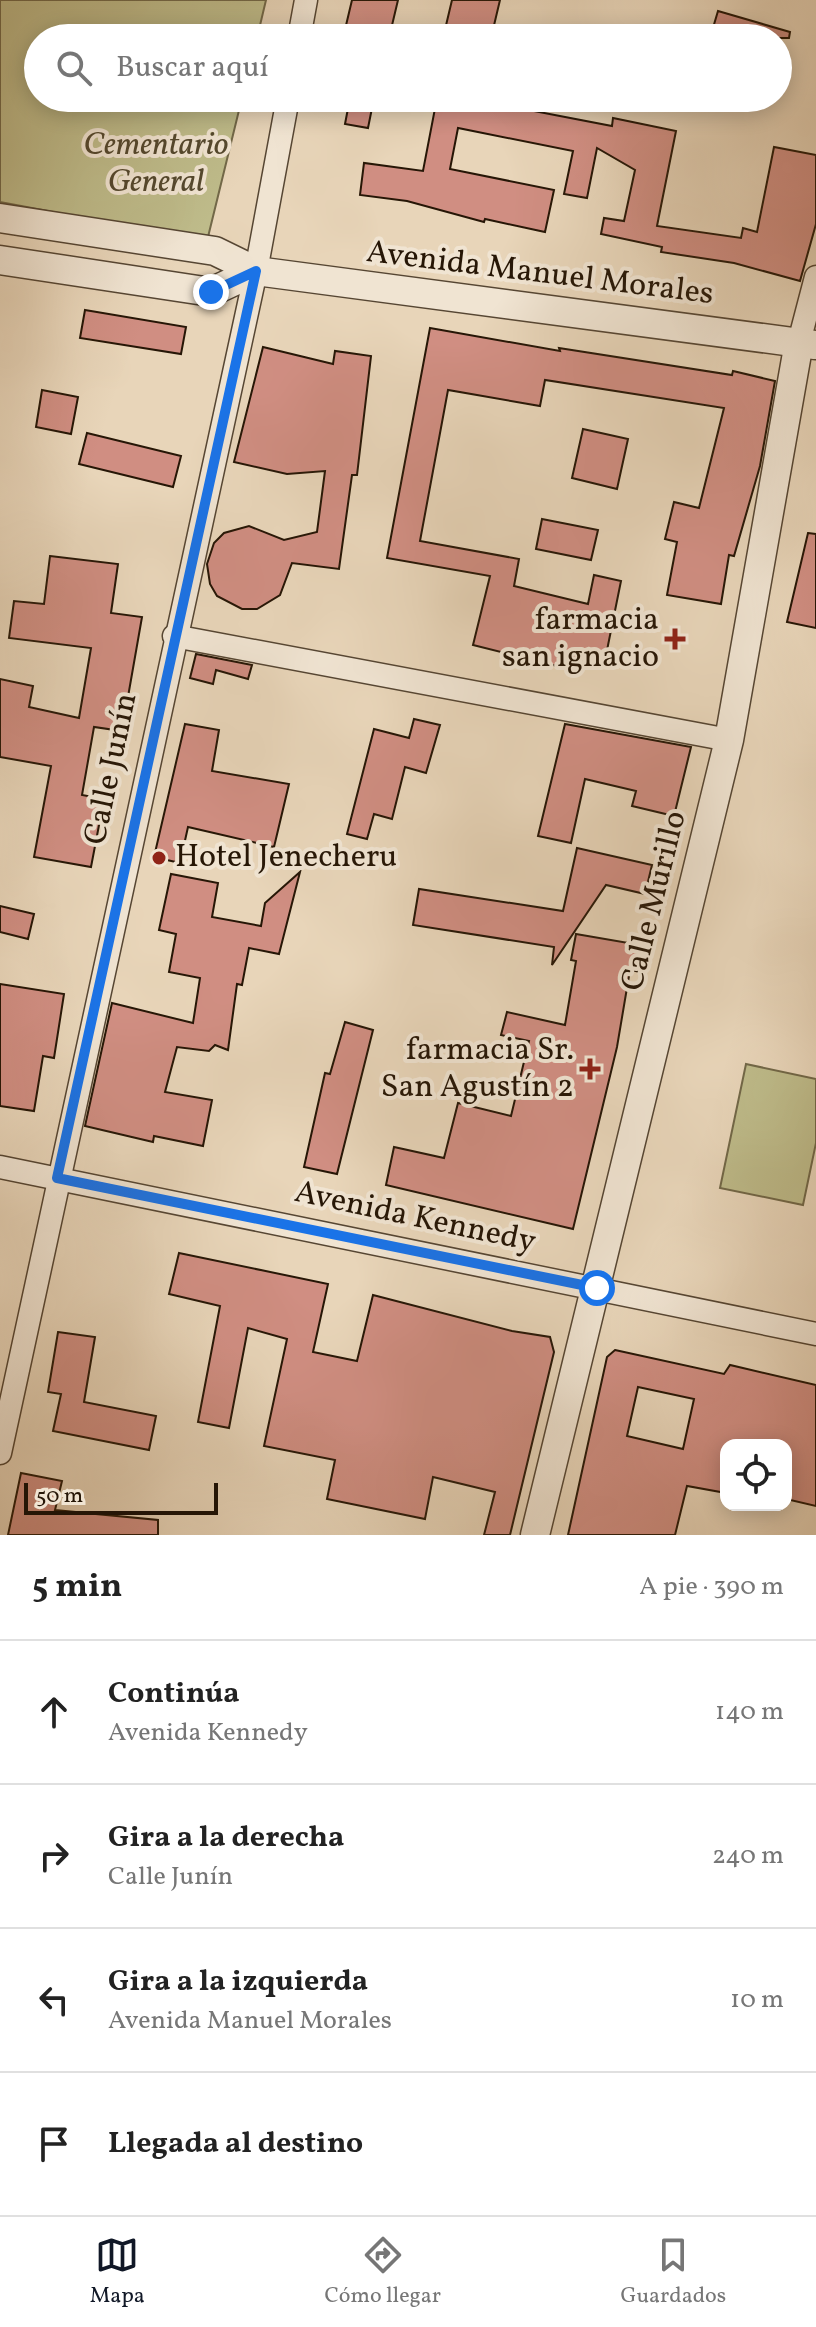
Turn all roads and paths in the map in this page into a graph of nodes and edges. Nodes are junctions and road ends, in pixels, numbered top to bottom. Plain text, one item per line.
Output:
1 (306, 0) edge
2 (302, 24) edge
3 (285, 112) edge
4 (0, 218) edge
5 (0, 260) edge
6 (256, 271) junction
7 (816, 277) edge
8 (807, 343) edge
9 (174, 636) junction
10 (729, 740) junction
11 (0, 1167) edge
12 (57, 1178) junction
13 (597, 1288) junction
14 (816, 1334) edge
15 (0, 1453) edge
16 (535, 1535) edge

1 - 2 street
3 - 6 street, Calle Junín
4 - 6 street, Avenida Manuel Morales
5 - 6 street
6 - 8 street, Avenida Manuel Morales
6 - 9 street, Calle Junín
7 - 8 street, Calle Murillo
8 - 10 street, Calle Murillo
9 - 10 street
9 - 12 street, Calle Junín
10 - 13 street, Calle Murillo
11 - 12 street, Avenida Kennedy
12 - 13 street, Avenida Kennedy
12 - 15 street, Calle Junín
13 - 14 street, Avenida Kennedy
13 - 16 street, Calle Murillo

